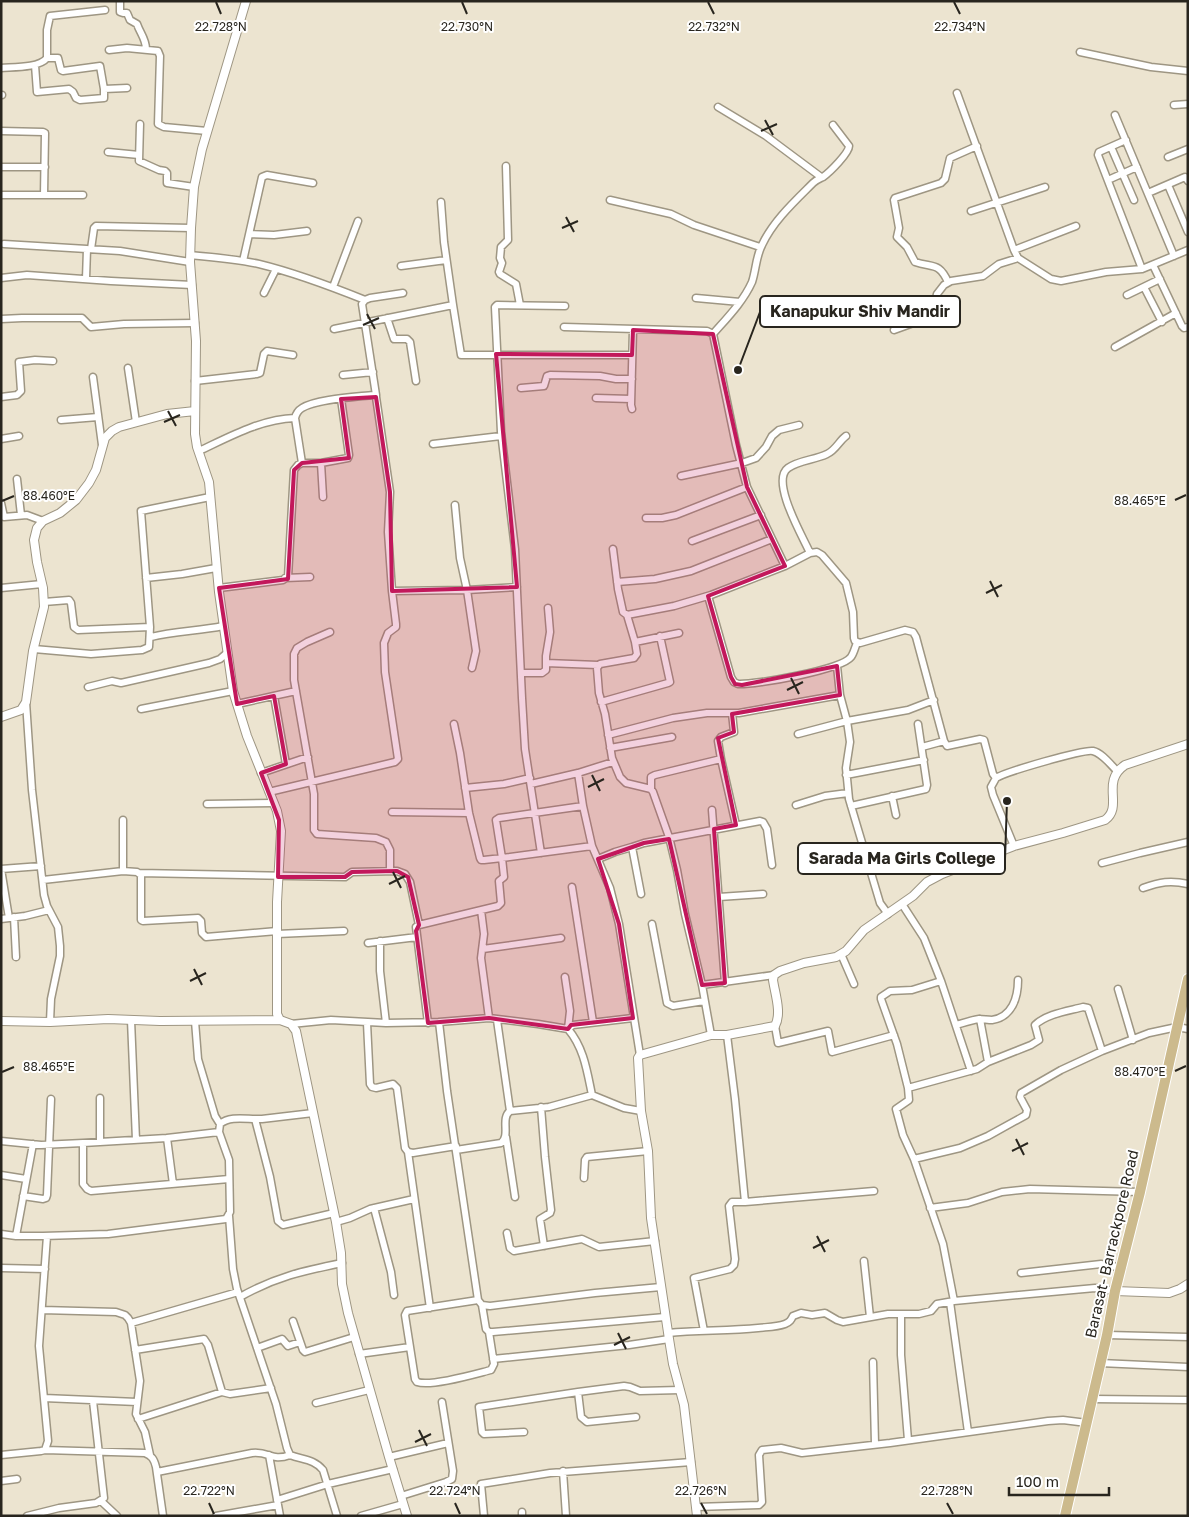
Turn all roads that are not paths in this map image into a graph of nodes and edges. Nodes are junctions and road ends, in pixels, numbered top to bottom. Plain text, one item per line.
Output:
1 (120, 1) edge
2 (246, 1) edge
3 (105, 10) dead end
4 (146, 49) junction
5 (110, 50) dead end
6 (1080, 52) dead end
7 (47, 58) junction
8 (36, 65) junction
9 (1, 68) edge
10 (1188, 71) edge
11 (127, 88) dead end
12 (104, 89) junction
13 (957, 93) dead end
14 (1188, 104) edge
15 (1174, 105) dead end
16 (718, 108) dead end
17 (1116, 115) dead end
18 (140, 124) dead end
19 (833, 125) dead end
20 (207, 131) junction
21 (1, 132) edge
22 (1126, 140) junction
23 (976, 146) junction
24 (1111, 147) junction
25 (1188, 149) edge
26 (108, 152) dead end
27 (139, 155) junction
28 (1168, 157) dead end
29 (45, 166) junction
30 (506, 166) dead end
31 (1, 167) edge
32 (1137, 167) junction
33 (1122, 174) junction
34 (821, 178) junction
35 (1108, 180) junction
36 (1188, 181) edge
37 (313, 183) dead end
38 (1168, 185) junction
39 (194, 187) junction
40 (1045, 187) dead end
41 (1148, 193) junction
42 (1, 195) edge
43 (44, 195) junction
44 (83, 195) dead end
45 (610, 200) dead end
46 (1134, 200) dead end
47 (440, 202) dead end
48 (997, 203) junction
49 (971, 211) dead end
50 (358, 221) dead end
51 (1076, 226) dead end
52 (191, 228) junction
53 (307, 231) dead end
54 (1188, 232) edge
55 (250, 234) junction
56 (4, 244) dead end
57 (760, 247) junction
58 (89, 249) junction
59 (1014, 250) junction
60 (1188, 250) edge
61 (1174, 256) junction
62 (190, 258) junction
63 (1018, 258) junction
64 (446, 260) junction
65 (243, 261) junction
66 (1153, 265) junction
67 (401, 266) dead end
68 (276, 268) junction
69 (1142, 269) junction
70 (1, 278) edge
71 (1160, 279) junction
72 (86, 280) junction
73 (948, 282) junction
74 (192, 285) junction
75 (333, 287) junction
76 (1144, 287) junction
77 (264, 293) dead end
78 (403, 293) dead end
79 (1127, 295) dead end
80 (696, 298) dead end
81 (365, 300) junction
82 (740, 302) junction
83 (453, 305) junction
84 (520, 305) junction
85 (565, 306) dead end
86 (1176, 314) junction
87 (387, 318) junction
88 (1, 319) edge
89 (364, 322) junction
90 (1162, 322) junction
91 (195, 323) junction
92 (1188, 327) edge
93 (564, 328) dead end
94 (334, 330) dead end
95 (633, 330) junction
96 (894, 330) dead end
97 (713, 334) junction
98 (1115, 347) dead end
99 (496, 354) junction
100 (293, 355) dead end
101 (632, 355) junction
102 (53, 361) dead end
103 (128, 368) dead end
104 (373, 372) junction
105 (343, 375) dead end
106 (93, 377) dead end
107 (632, 379) junction
108 (196, 381) junction
109 (416, 382) dead end
110 (521, 388) dead end
111 (376, 395) junction
112 (1, 397) edge
113 (596, 398) dead end
114 (341, 399) junction
115 (631, 399) junction
116 (632, 409) dead end
117 (195, 411) junction
118 (98, 417) junction
119 (295, 418) junction
120 (61, 420) dead end
121 (136, 422) junction
122 (799, 425) dead end
123 (19, 436) dead end
124 (501, 436) junction
125 (846, 436) dead end
126 (1, 439) edge
127 (433, 444) dead end
128 (102, 447) junction
129 (198, 451) junction
130 (302, 463) junction
131 (321, 463) junction
132 (742, 463) junction
133 (681, 476) dead end
134 (16, 479) dead end
135 (747, 487) junction
136 (210, 497) junction
137 (323, 497) dead end
138 (1, 502) edge
139 (455, 505) dead end
140 (21, 515) junction
141 (761, 515) junction
142 (646, 518) dead end
143 (43, 521) junction
144 (772, 539) junction
145 (692, 541) dead end
146 (613, 549) dead end
147 (810, 553) junction
148 (785, 566) junction
149 (216, 568) junction
150 (310, 577) dead end
151 (146, 578) junction
152 (286, 578) junction
153 (617, 582) junction
154 (42, 584) junction
155 (517, 587) junction
156 (1, 588) edge
157 (219, 588) junction
158 (467, 590) junction
159 (392, 591) junction
160 (708, 596) junction
161 (44, 602) junction
162 (548, 608) dead end
163 (627, 615) junction
164 (150, 626) junction
165 (223, 626) junction
166 (330, 632) dead end
167 (679, 632) dead end
168 (660, 636) junction
169 (151, 637) junction
170 (635, 642) junction
171 (857, 643) junction
172 (34, 649) junction
173 (227, 653) junction
174 (546, 663) junction
175 (598, 666) junction
176 (837, 666) junction
177 (472, 668) dead end
178 (520, 673) junction
179 (88, 687) dead end
180 (233, 691) junction
181 (296, 691) junction
182 (840, 694) junction
183 (274, 696) junction
184 (934, 700) junction
185 (26, 702) junction
186 (601, 702) junction
187 (237, 704) junction
188 (141, 709) dead end
189 (732, 713) junction
190 (1, 718) edge
191 (847, 721) junction
192 (454, 724) dead end
193 (918, 724) dead end
194 (798, 734) dead end
195 (608, 735) junction
196 (672, 737) dead end
197 (944, 741) junction
198 (1188, 744) edge
199 (922, 747) junction
200 (610, 748) junction
201 (308, 757) junction
202 (721, 760) junction
203 (924, 760) junction
204 (613, 762) junction
205 (286, 764) junction
206 (1117, 771) junction
207 (261, 773) junction
208 (578, 773) junction
209 (846, 774) junction
210 (996, 778) junction
211 (312, 781) junction
212 (530, 781) junction
213 (466, 788) junction
214 (651, 789) junction
215 (269, 792) junction
216 (848, 792) junction
217 (892, 796) junction
218 (274, 803) junction
219 (207, 804) dead end
220 (796, 805) dead end
221 (583, 806) junction
222 (850, 806) junction
223 (712, 810) dead end
224 (392, 812) dead end
225 (469, 813) junction
226 (536, 813) junction
227 (896, 815) dead end
228 (123, 820) dead end
229 (736, 825) junction
230 (714, 829) junction
231 (669, 839) junction
232 (1188, 842) edge
233 (592, 846) junction
234 (1014, 846) junction
235 (632, 847) junction
236 (540, 853) junction
237 (502, 858) junction
238 (598, 859) junction
239 (1102, 864) dead end
240 (41, 866) junction
241 (772, 866) dead end
242 (123, 871) junction
243 (390, 871) junction
244 (140, 873) junction
245 (278, 877) junction
246 (43, 880) junction
247 (1188, 884) edge
248 (572, 887) dead end
249 (1143, 888) dead end
250 (641, 894) dead end
251 (763, 894) dead end
252 (718, 897) junction
253 (902, 904) junction
254 (50, 910) junction
255 (481, 910) junction
256 (888, 914) junction
257 (11, 918) junction
258 (1, 919) edge
259 (419, 924) junction
260 (652, 924) dead end
261 (344, 932) dead end
262 (277, 933) junction
263 (417, 937) junction
264 (561, 938) dead end
265 (380, 941) junction
266 (368, 943) dead end
267 (483, 949) junction
268 (841, 954) junction
269 (16, 957) dead end
270 (774, 976) junction
271 (565, 977) dead end
272 (1188, 979) edge
273 (1018, 980) dead end
274 (942, 981) junction
275 (725, 983) junction
276 (854, 984) dead end
277 (702, 985) junction
278 (1118, 989) dead end
279 (704, 1001) junction
280 (489, 1018) junction
281 (633, 1018) junction
282 (980, 1019) junction
283 (131, 1020) junction
284 (280, 1020) junction
285 (497, 1020) junction
286 (1, 1021) edge
287 (195, 1021) junction
288 (50, 1022) junction
289 (439, 1022) junction
290 (592, 1022) junction
291 (367, 1023) junction
292 (386, 1023) junction
293 (428, 1023) junction
294 (291, 1024) junction
295 (956, 1025) junction
296 (775, 1026) junction
297 (1177, 1027) junction
298 (568, 1029) junction
299 (1188, 1029) edge
300 (727, 1034) junction
301 (711, 1035) junction
302 (894, 1035) junction
303 (1133, 1040) junction
304 (1102, 1051) junction
305 (640, 1055) junction
306 (988, 1062) junction
307 (970, 1071) junction
308 (908, 1088) junction
309 (592, 1095) junction
310 (100, 1098) dead end
311 (51, 1099) dead end
312 (541, 1107) junction
313 (510, 1111) junction
314 (641, 1111) junction
315 (313, 1113) junction
316 (255, 1119) junction
317 (220, 1124) junction
318 (218, 1132) junction
319 (506, 1137) junction
320 (167, 1138) junction
321 (1, 1140) edge
322 (136, 1140) junction
323 (100, 1142) junction
324 (83, 1143) junction
325 (33, 1144) junction
326 (48, 1145) junction
327 (456, 1148) junction
328 (648, 1151) junction
329 (408, 1152) junction
330 (914, 1159) junction
331 (1, 1175) edge
332 (584, 1178) dead end
333 (26, 1179) junction
334 (229, 1179) junction
335 (172, 1184) junction
336 (874, 1191) dead end
337 (1140, 1192) junction
338 (23, 1196) junction
339 (516, 1197) dead end
340 (414, 1199) junction
341 (745, 1202) junction
342 (374, 1208) junction
343 (930, 1208) junction
344 (334, 1213) junction
345 (229, 1216) junction
346 (336, 1222) junction
347 (507, 1233) dead end
348 (1, 1234) edge
349 (16, 1236) junction
350 (47, 1236) junction
351 (655, 1241) junction
352 (544, 1246) junction
353 (864, 1262) dead end
354 (342, 1263) junction
355 (1, 1268) edge
356 (1122, 1268) junction
357 (45, 1269) junction
358 (1021, 1273) dead end
359 (1188, 1284) edge
360 (661, 1287) junction
361 (1115, 1291) junction
362 (239, 1294) junction
363 (394, 1295) dead end
364 (952, 1302) junction
365 (480, 1303) junction
366 (430, 1308) junction
367 (42, 1310) junction
368 (902, 1314) junction
369 (665, 1317) junction
370 (870, 1317) junction
371 (293, 1321) dead end
372 (131, 1323) junction
373 (704, 1330) junction
374 (489, 1332) junction
375 (1107, 1335) junction
376 (668, 1336) junction
377 (354, 1337) junction
378 (1188, 1337) edge
379 (300, 1342) junction
380 (410, 1347) junction
381 (257, 1348) junction
382 (136, 1350) junction
383 (359, 1354) junction
384 (493, 1359) junction
385 (873, 1362) dead end
386 (1100, 1364) junction
387 (1188, 1367) edge
388 (271, 1388) junction
389 (369, 1390) junction
390 (680, 1390) junction
391 (222, 1392) junction
392 (578, 1392) junction
393 (44, 1398) junction
394 (1092, 1399) junction
395 (1188, 1400) edge
396 (93, 1401) junction
397 (137, 1402) junction
398 (442, 1402) dead end
399 (316, 1403) dead end
400 (636, 1417) dead end
401 (138, 1419) junction
402 (1087, 1423) junction
403 (524, 1432) dead end
404 (968, 1432) junction
405 (908, 1440) junction
406 (448, 1443) junction
407 (875, 1444) junction
408 (45, 1450) junction
409 (98, 1451) junction
410 (290, 1454) junction
411 (1, 1455) edge
412 (150, 1455) junction
413 (269, 1455) junction
414 (389, 1457) junction
415 (690, 1462) junction
416 (392, 1469) junction
417 (156, 1472) junction
418 (563, 1472) junction
419 (17, 1479) dead end
420 (1, 1481) edge
421 (328, 1484) junction
422 (402, 1500) junction
423 (101, 1501) junction
424 (278, 1503) junction
425 (69, 1506) junction
426 (696, 1507) junction
427 (375, 1514) edge
428 (27, 1516) edge
429 (70, 1516) edge
430 (117, 1516) edge
431 (162, 1516) edge
432 (216, 1516) edge
433 (280, 1516) edge
434 (337, 1516) edge
435 (361, 1516) edge
436 (407, 1516) edge
437 (484, 1516) edge
438 (566, 1516) edge
439 (697, 1516) edge
440 (1066, 1516) edge

1 - 4 street
2 - 20 street
3 - 7 street
4 - 5 street
4 - 20 street
6 - 10 street
7 - 8 street
7 - 12 street
8 - 9 street
8 - 12 street
11 - 12 street
13 - 23 street
14 - 15 street
16 - 34 street
17 - 22 street
18 - 27 street
19 - 34 street
20 - 39 street
21 - 29 street
22 - 24 street
22 - 32 street
23 - 48 street
23 - 73 street
24 - 33 street
24 - 35 street
25 - 28 street
26 - 27 street
27 - 39 street
29 - 31 street
29 - 43 street
30 - 84 street
32 - 33 street
32 - 41 street
33 - 35 street
33 - 46 street
34 - 57 street
35 - 69 street
36 - 38 street
37 - 55 street
38 - 41 street
38 - 54 street
39 - 52 street
40 - 48 street
41 - 61 street
42 - 43 street
43 - 44 street
45 - 57 street
47 - 64 street
48 - 49 street
48 - 59 street
50 - 75 street
51 - 59 street
52 - 58 street
52 - 62 street
53 - 55 street
55 - 65 street
56 - 58 street
57 - 82 street
58 - 62 street
58 - 72 street
59 - 63 street
60 - 61 street
61 - 66 street
62 - 65 street
62 - 74 street
63 - 69 street
63 - 73 street
64 - 67 street
64 - 83 street
65 - 68 street
66 - 69 street
66 - 71 street
68 - 75 street
68 - 77 street
70 - 72 street
71 - 76 street
71 - 86 street
72 - 74 street
73 - 96 street
74 - 91 street
75 - 81 street
76 - 79 street
76 - 90 street
78 - 81 street
80 - 82 street
81 - 89 street
82 - 97 street
83 - 87 street
83 - 99 street
84 - 85 street
84 - 99 street
86 - 90 street
86 - 92 street
87 - 89 street
87 - 109 street
88 - 91 street
89 - 94 street
89 - 104 street
90 - 98 street
91 - 108 street
93 - 95 street
95 - 97 street
95 - 101 street
97 - 132 street
99 - 101 street
99 - 124 street
100 - 108 street
101 - 107 street
102 - 112 street
103 - 121 street
104 - 105 street
104 - 111 street
106 - 118 street
107 - 110 street
107 - 115 street
108 - 117 street
111 - 114 street
111 - 159 street
113 - 115 street
114 - 119 street
114 - 131 street
115 - 116 street
117 - 121 street
117 - 129 street
118 - 120 street
118 - 128 street
119 - 129 street
119 - 130 street
121 - 128 street
122 - 132 street
123 - 126 street
124 - 127 street
124 - 155 street
125 - 147 street
128 - 143 street
129 - 136 street
130 - 131 street
130 - 152 street
131 - 137 street
132 - 133 street
132 - 135 street
134 - 140 street
135 - 141 street
135 - 142 street
136 - 149 street
136 - 151 street
138 - 140 street
139 - 158 street
140 - 143 street
141 - 144 street
141 - 145 street
143 - 154 street
144 - 148 street
144 - 153 street
146 - 153 street
147 - 148 street
147 - 171 street
148 - 160 street
149 - 151 street
149 - 157 street
150 - 152 street
151 - 164 street
152 - 157 street
153 - 163 street
154 - 156 street
154 - 161 street
155 - 158 street
155 - 178 street
157 - 165 street
158 - 159 street
158 - 177 street
159 - 211 street
160 - 163 street
160 - 176 street
161 - 164 street
161 - 172 street
162 - 174 street
163 - 170 street
164 - 169 street
165 - 169 street
165 - 173 street
166 - 181 street
167 - 168 street
168 - 170 street
168 - 186 street
169 - 172 street
170 - 175 street
171 - 176 street
171 - 184 street
172 - 185 street
173 - 179 street
173 - 180 street
174 - 175 street
174 - 178 street
175 - 186 street
176 - 182 street
178 - 212 street
180 - 187 street
180 - 188 street
181 - 183 street
181 - 201 street
182 - 189 street
182 - 191 street
183 - 187 street
183 - 205 street
184 - 191 street
184 - 197 street
185 - 190 street
185 - 240 street
186 - 195 street
187 - 207 street
189 - 195 street
189 - 202 street
191 - 194 street
191 - 209 street
192 - 213 street
193 - 199 street
195 - 200 street
196 - 200 street
197 - 199 street
197 - 210 street
198 - 206 street
199 - 203 street
200 - 204 street
201 - 205 street
201 - 211 street
202 - 214 street
202 - 229 street
203 - 209 street
203 - 217 street
204 - 208 street
204 - 214 street
205 - 207 street
206 - 210 street
206 - 234 street
207 - 215 street
208 - 212 street
208 - 221 street
209 - 216 street
210 - 234 street
211 - 215 street
211 - 243 street
212 - 213 street
212 - 226 street
213 - 225 street
214 - 231 street
215 - 218 street
216 - 220 street
216 - 222 street
217 - 222 street
217 - 227 street
218 - 219 street
218 - 245 street
221 - 226 street
221 - 233 street
222 - 256 street
223 - 230 street
224 - 225 street
225 - 237 street
226 - 236 street
226 - 237 street
228 - 242 street
229 - 230 street
229 - 241 street
230 - 231 street
230 - 252 street
231 - 235 street
231 - 277 street
232 - 239 street
233 - 236 street
233 - 238 street
234 - 253 street
235 - 238 street
235 - 250 street
236 - 237 street
237 - 255 street
238 - 281 street
240 - 246 street
240 - 257 street
242 - 244 street
242 - 246 street
243 - 245 street
243 - 259 street
244 - 245 street
244 - 262 street
245 - 262 street
246 - 254 street
247 - 249 street
248 - 290 street
251 - 252 street
252 - 275 street
253 - 256 street
253 - 274 street
254 - 257 street
254 - 288 street
255 - 259 street
255 - 267 street
256 - 268 street
257 - 258 street
257 - 269 street
259 - 263 street
260 - 279 street
261 - 262 street
262 - 284 street
263 - 265 street
263 - 293 street
264 - 267 street
265 - 266 street
265 - 292 street
267 - 280 street
268 - 270 street
268 - 276 street
270 - 275 street
270 - 296 street
271 - 298 street
272 - 297 main road, Barasat- Barrackpore Road
273 - 282 street
274 - 295 street
274 - 302 street
275 - 277 street
277 - 279 street
278 - 303 street
279 - 301 street
280 - 285 street
280 - 289 street
281 - 290 street
281 - 305 street
282 - 295 street
282 - 306 street
283 - 287 street
283 - 288 street
283 - 322 street
284 - 287 street
284 - 294 street
285 - 298 street
285 - 313 street
286 - 288 street
287 - 317 street
289 - 293 street
289 - 327 street
290 - 298 street
291 - 292 street
291 - 294 street
291 - 329 street
292 - 293 street
294 - 315 street
295 - 307 street
296 - 300 street
296 - 302 street
297 - 299 street
297 - 303 street
297 - 337 main road, Barasat- Barrackpore Road
298 - 309 street
300 - 301 street
300 - 341 street
301 - 305 street
302 - 308 street
303 - 304 street
304 - 306 street
304 - 330 street
305 - 314 street
306 - 307 street
307 - 308 street
308 - 330 street
309 - 312 street
309 - 314 street
310 - 323 street
311 - 326 street
312 - 313 street
312 - 352 street
313 - 319 street
314 - 328 street
315 - 316 street
315 - 344 street
316 - 317 street
316 - 344 street
317 - 318 street
318 - 320 street
318 - 334 street
319 - 327 street
319 - 339 street
320 - 322 street
320 - 335 street
321 - 325 street
322 - 323 street
323 - 324 street
324 - 326 street
324 - 335 street
325 - 326 street
325 - 333 street
326 - 338 street
327 - 329 street
327 - 365 street
328 - 332 street
328 - 351 street
329 - 340 street
330 - 343 street
331 - 333 street
333 - 338 street
334 - 335 street
334 - 345 street
336 - 341 street
337 - 343 street
337 - 356 main road, Barasat- Barrackpore Road
338 - 349 street
340 - 342 street
340 - 366 street
341 - 373 street
342 - 346 street
342 - 363 street
343 - 364 street
344 - 346 street
345 - 350 street
345 - 362 street
346 - 354 street
347 - 352 street
348 - 349 street
349 - 350 street
350 - 357 street
351 - 352 street
351 - 360 street
353 - 370 street
354 - 362 street
354 - 377 street
355 - 357 street
356 - 358 street
356 - 361 main road, Barasat- Barrackpore Road
357 - 367 street
359 - 361 street
360 - 365 street
360 - 369 street
361 - 364 street
361 - 375 main road, Barasat- Barrackpore Road
362 - 372 street
362 - 381 street
364 - 368 street
364 - 404 street
365 - 366 street
365 - 374 street
366 - 380 street
367 - 372 street
367 - 393 street
368 - 370 street
368 - 405 street
369 - 374 street
369 - 376 street
370 - 373 street
371 - 379 street
372 - 382 street
373 - 376 street
374 - 384 street
375 - 378 street
375 - 386 main road, Barasat- Barrackpore Road
376 - 384 street
376 - 390 street
377 - 379 street
377 - 383 street
379 - 381 street
380 - 383 street
380 - 384 street
381 - 388 street
382 - 391 street
382 - 397 street
383 - 389 street
385 - 407 street
386 - 387 street
386 - 394 main road, Barasat- Barrackpore Road
388 - 391 street
388 - 410 street
389 - 399 street
389 - 414 street
390 - 392 street
390 - 415 street
391 - 401 street
392 - 400 street
392 - 403 street
393 - 396 street
393 - 408 street
394 - 395 street
394 - 402 main road, Barasat- Barrackpore Road
396 - 397 street
396 - 409 street
397 - 401 street
398 - 406 street
401 - 412 street
402 - 404 street
402 - 440 main road, Barasat- Barrackpore Road
404 - 405 street
405 - 407 street
406 - 414 street
406 - 422 street
407 - 426 street
408 - 409 street
408 - 411 street
409 - 412 street
409 - 423 street
410 - 413 street
410 - 421 street
412 - 417 street
413 - 417 street
413 - 424 street
414 - 416 street
415 - 418 street
415 - 426 street
416 - 421 street
416 - 422 street
417 - 431 street
418 - 437 street
418 - 438 street
419 - 420 street
421 - 424 street
421 - 434 street
422 - 427 street
422 - 436 street
423 - 425 street
423 - 430 street
424 - 432 street
424 - 433 street
425 - 428 street
425 - 429 street
426 - 439 street
427 - 435 street

